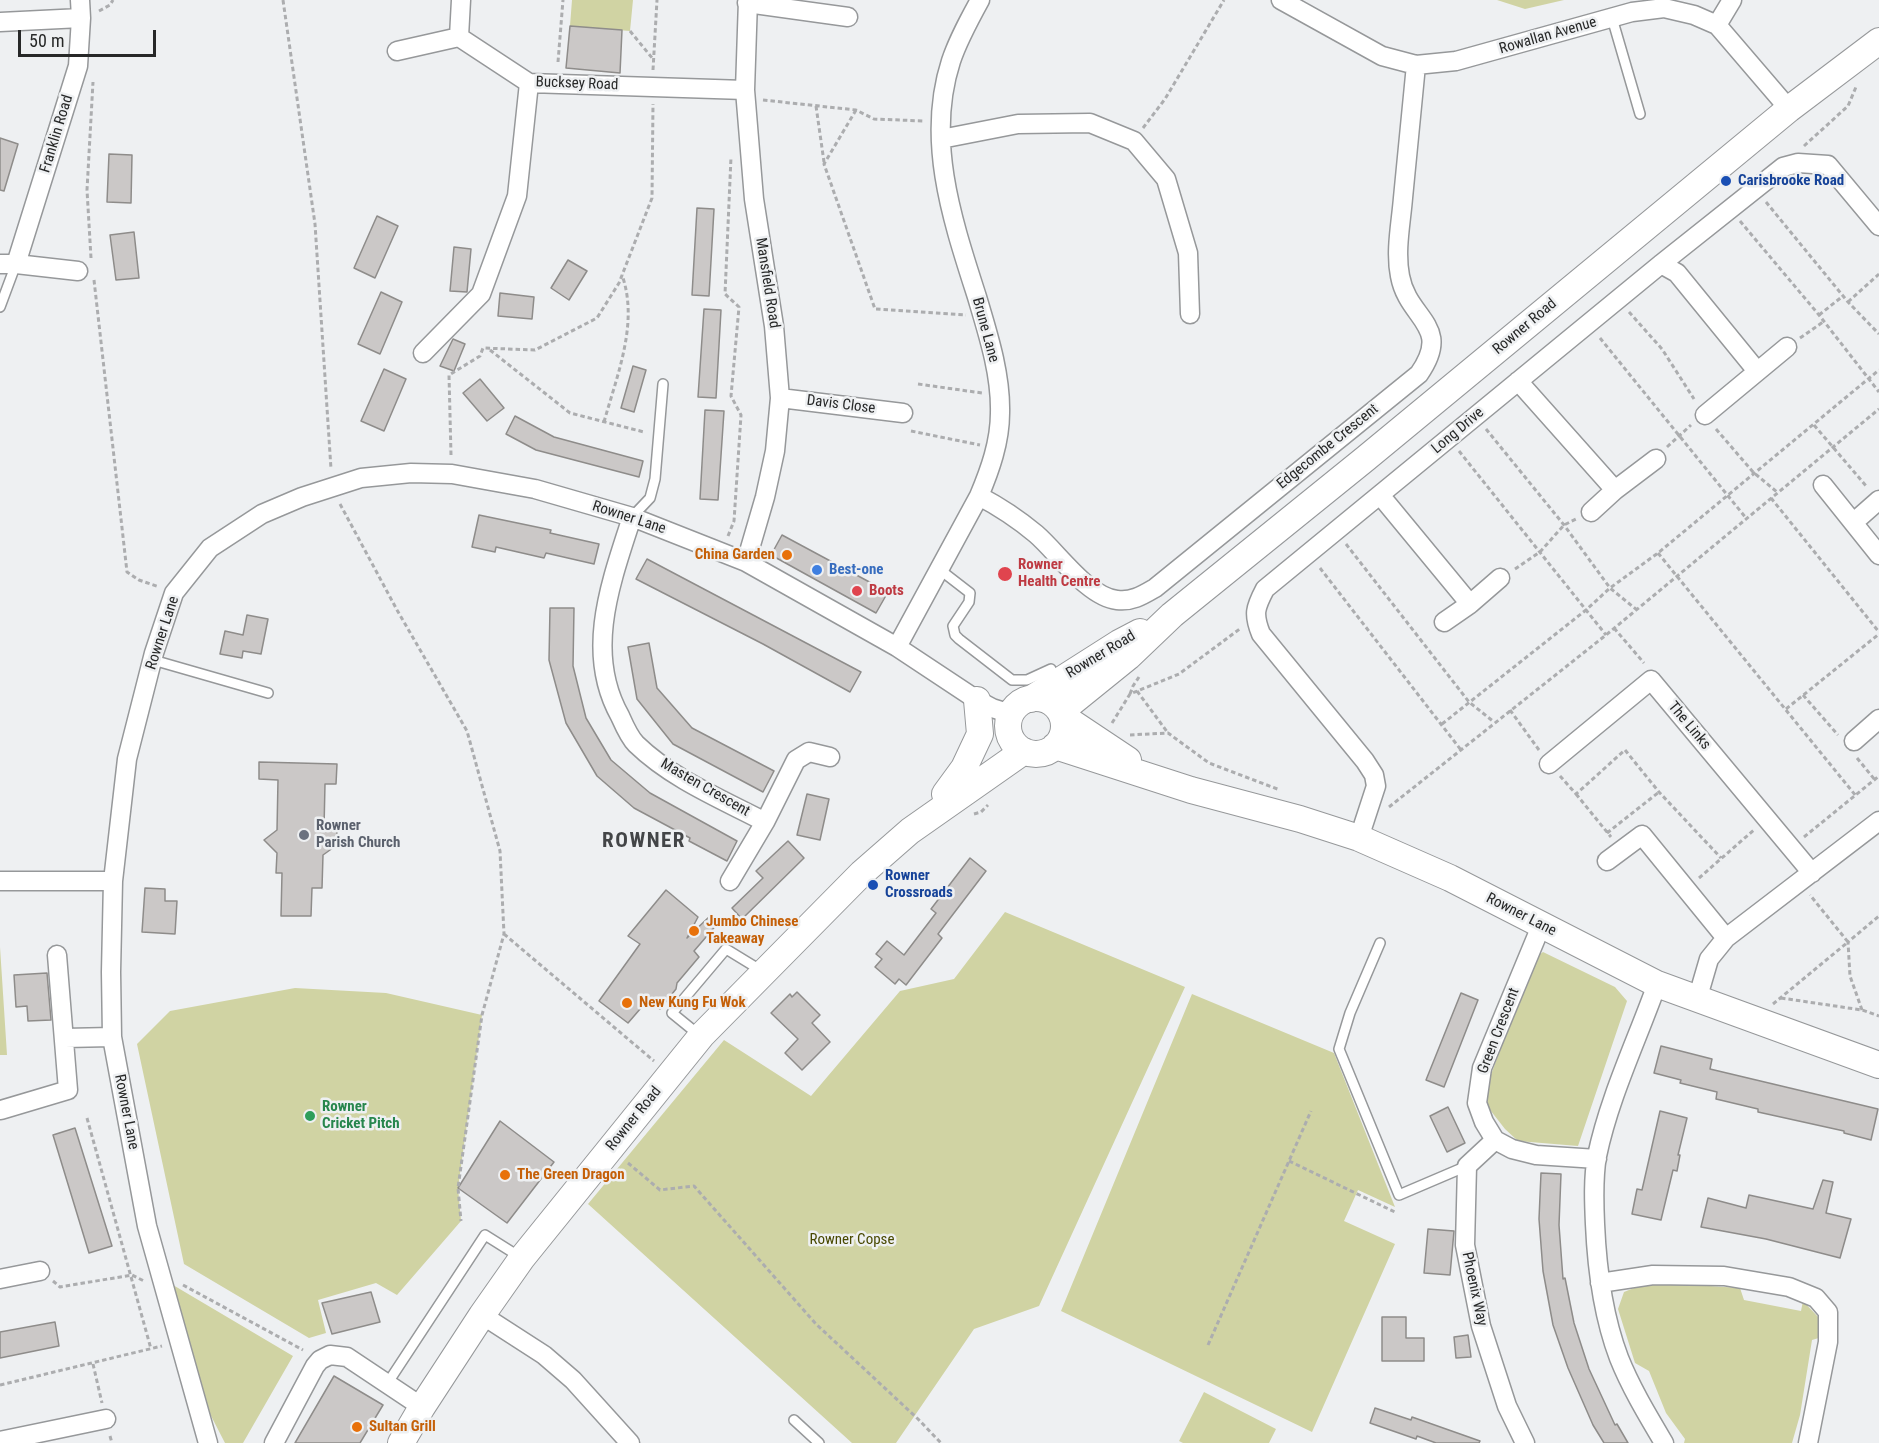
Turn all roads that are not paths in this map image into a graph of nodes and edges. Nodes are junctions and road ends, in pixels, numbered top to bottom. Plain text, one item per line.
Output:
1 (461, 0) edge
2 (980, 0) edge
3 (1281, 0) edge
4 (1732, 0) edge
5 (748, 2) edge
6 (86, 8) edge
7 (848, 17) dead end
8 (1612, 18) junction
9 (0, 21) edge
10 (1717, 26) junction
11 (459, 38) junction
12 (1879, 41) edge
13 (397, 51) dead end
14 (1416, 65) junction
15 (529, 83) junction
16 (746, 94) junction
17 (1789, 109) junction
18 (1640, 114) dead end
19 (941, 130) junction
20 (1879, 226) edge
21 (8, 264) edge
22 (1661, 264) junction
23 (88, 270) road end
24 (0, 307) edge
25 (1190, 314) dead end
26 (1787, 347) road end
27 (423, 352) dead end
28 (1757, 371) junction
29 (1518, 381) junction
30 (663, 384) dead end
31 (780, 398) junction
32 (903, 413) dead end
33 (1705, 416) road end
34 (1656, 459) road end
35 (1823, 485) dead end
36 (1615, 490) junction
37 (1380, 495) junction
38 (979, 496) junction
39 (1879, 500) edge
40 (1591, 512) road end
41 (632, 517) junction
42 (1854, 522) junction
43 (1879, 555) edge
44 (746, 562) junction
45 (939, 569) junction
46 (1500, 578) road end
47 (1470, 604) junction
48 (1172, 615) junction
49 (1444, 622) dead end
50 (897, 646) junction
51 (1128, 657) junction
52 (153, 660) junction
53 (1051, 669) dead end
54 (268, 693) dead end
55 (1031, 699) junction
56 (976, 700) junction
57 (1061, 714) junction
58 (1879, 719) edge
59 (1100, 730) junction
60 (1015, 734) junction
61 (1849, 744) road end
62 (1055, 746) junction
63 (830, 757) dead end
64 (1550, 764) road end
65 (1159, 779) junction
66 (945, 794) junction
67 (1879, 821) edge
68 (765, 822) junction
69 (910, 831) junction
70 (1359, 838) junction
71 (1614, 856) road end
72 (1806, 878) junction
73 (0, 881) edge
74 (730, 881) dead end
75 (113, 882) junction
76 (1541, 926) junction
77 (1726, 938) junction
78 (1380, 944) dead end
79 (57, 955) dead end
80 (764, 972) junction
81 (1657, 984) junction
82 (1697, 1000) junction
83 (112, 1037) junction
84 (701, 1037) junction
85 (65, 1038) junction
86 (1879, 1065) edge
87 (1, 1110) edge
88 (1495, 1140) junction
89 (1597, 1159) junction
90 (1467, 1166) junction
91 (522, 1258) junction
92 (40, 1271) road end
93 (0, 1279) edge
94 (1600, 1283) junction
95 (482, 1315) junction
96 (387, 1384) junction
97 (422, 1407) junction
98 (106, 1419) dead end
99 (794, 1420) dead end
100 (0, 1441) edge
101 (208, 1443) edge
102 (274, 1443) edge
103 (401, 1443) edge
104 (630, 1443) edge
105 (819, 1443) edge
106 (1525, 1443) edge
107 (1664, 1443) edge
108 (1808, 1443) edge

1 - 11 street
2 - 19 street, Brune Lane
3 - 14 street, Rowallan Avenue
4 - 10 street
5 - 7 street
5 - 16 street, Mansfield Road
6 - 9 street
6 - 21 street, Franklin Road
8 - 10 street, Rowallan Avenue
8 - 14 street, Rowallan Avenue
8 - 18 lane
10 - 17 street, Rowallan Avenue
11 - 13 street
11 - 15 street, Bucksey Road
12 - 17 main road, Rowner Road
14 - 38 street, Edgecombe Crescent
15 - 16 street, Bucksey Road
15 - 27 street
16 - 31 street, Mansfield Road
17 - 48 main road, Rowner Road
19 - 25 street
19 - 38 street, Brune Lane
20 - 22 street, Long Drive
21 - 23 street
21 - 24 lane
22 - 28 street
22 - 29 street, Long Drive
26 - 28 street
28 - 33 street
29 - 36 street
29 - 37 street, Long Drive
30 - 41 lane
31 - 32 street, Davis Close
31 - 44 street, Mansfield Road
34 - 36 street
35 - 42 street
36 - 40 street
37 - 47 street
37 - 70 street, Long Drive
38 - 45 street, Brune Lane
39 - 42 street
41 - 44 street, Rowner Lane
41 - 52 street, Rowner Lane
41 - 68 street, Masten Crescent
42 - 43 street
44 - 50 street, Rowner Lane
45 - 50 street, Brune Lane
45 - 53 lane
46 - 47 street
47 - 49 street
48 - 51 main road, Rowner Road
48 - 55 main road, Rowner Road
50 - 56 street, Rowner Lane
51 - 57 main road, Rowner Road
51 - 59 main road
52 - 54 lane
52 - 75 street, Rowner Lane
55 - 57 main road
55 - 60 main road
56 - 60 street, Rowner Lane
56 - 66 main road
57 - 59 main road, Rowner Lane
57 - 62 main road
58 - 61 street
59 - 65 main road, Rowner Lane
60 - 62 main road
60 - 66 main road, Rowner Road
60 - 69 main road, Rowner Road
62 - 65 main road, Rowner Lane
63 - 68 street, Masten Crescent
64 - 72 street, The Links
65 - 70 main road, Rowner Lane
66 - 69 main road, Rowner Road
67 - 72 street
68 - 74 street, Masten Crescent
69 - 80 main road, Rowner Road
70 - 76 main road, Rowner Lane
71 - 77 street
72 - 77 street
73 - 75 street
75 - 83 street, Rowner Lane
76 - 81 main road, Rowner Lane
76 - 88 street, Green Crescent
77 - 82 street
78 - 90 lane
79 - 85 street
80 - 84 main road, Rowner Road
80 - 84 lane
81 - 82 main road, Rowner Lane
81 - 89 street
82 - 86 main road, Rowner Lane
83 - 85 street
83 - 101 street, Rowner Lane
84 - 91 main road, Rowner Road
85 - 87 street
88 - 89 street
88 - 90 street
89 - 94 street
90 - 106 street, Phoenix Way
91 - 95 main road, Rowner Road
91 - 96 lane
92 - 93 street
94 - 107 street
94 - 108 street
95 - 97 main road, Rowner Road
95 - 104 street
96 - 97 street
96 - 102 street
97 - 103 main road, Rowner Road
98 - 100 street
99 - 105 lane

